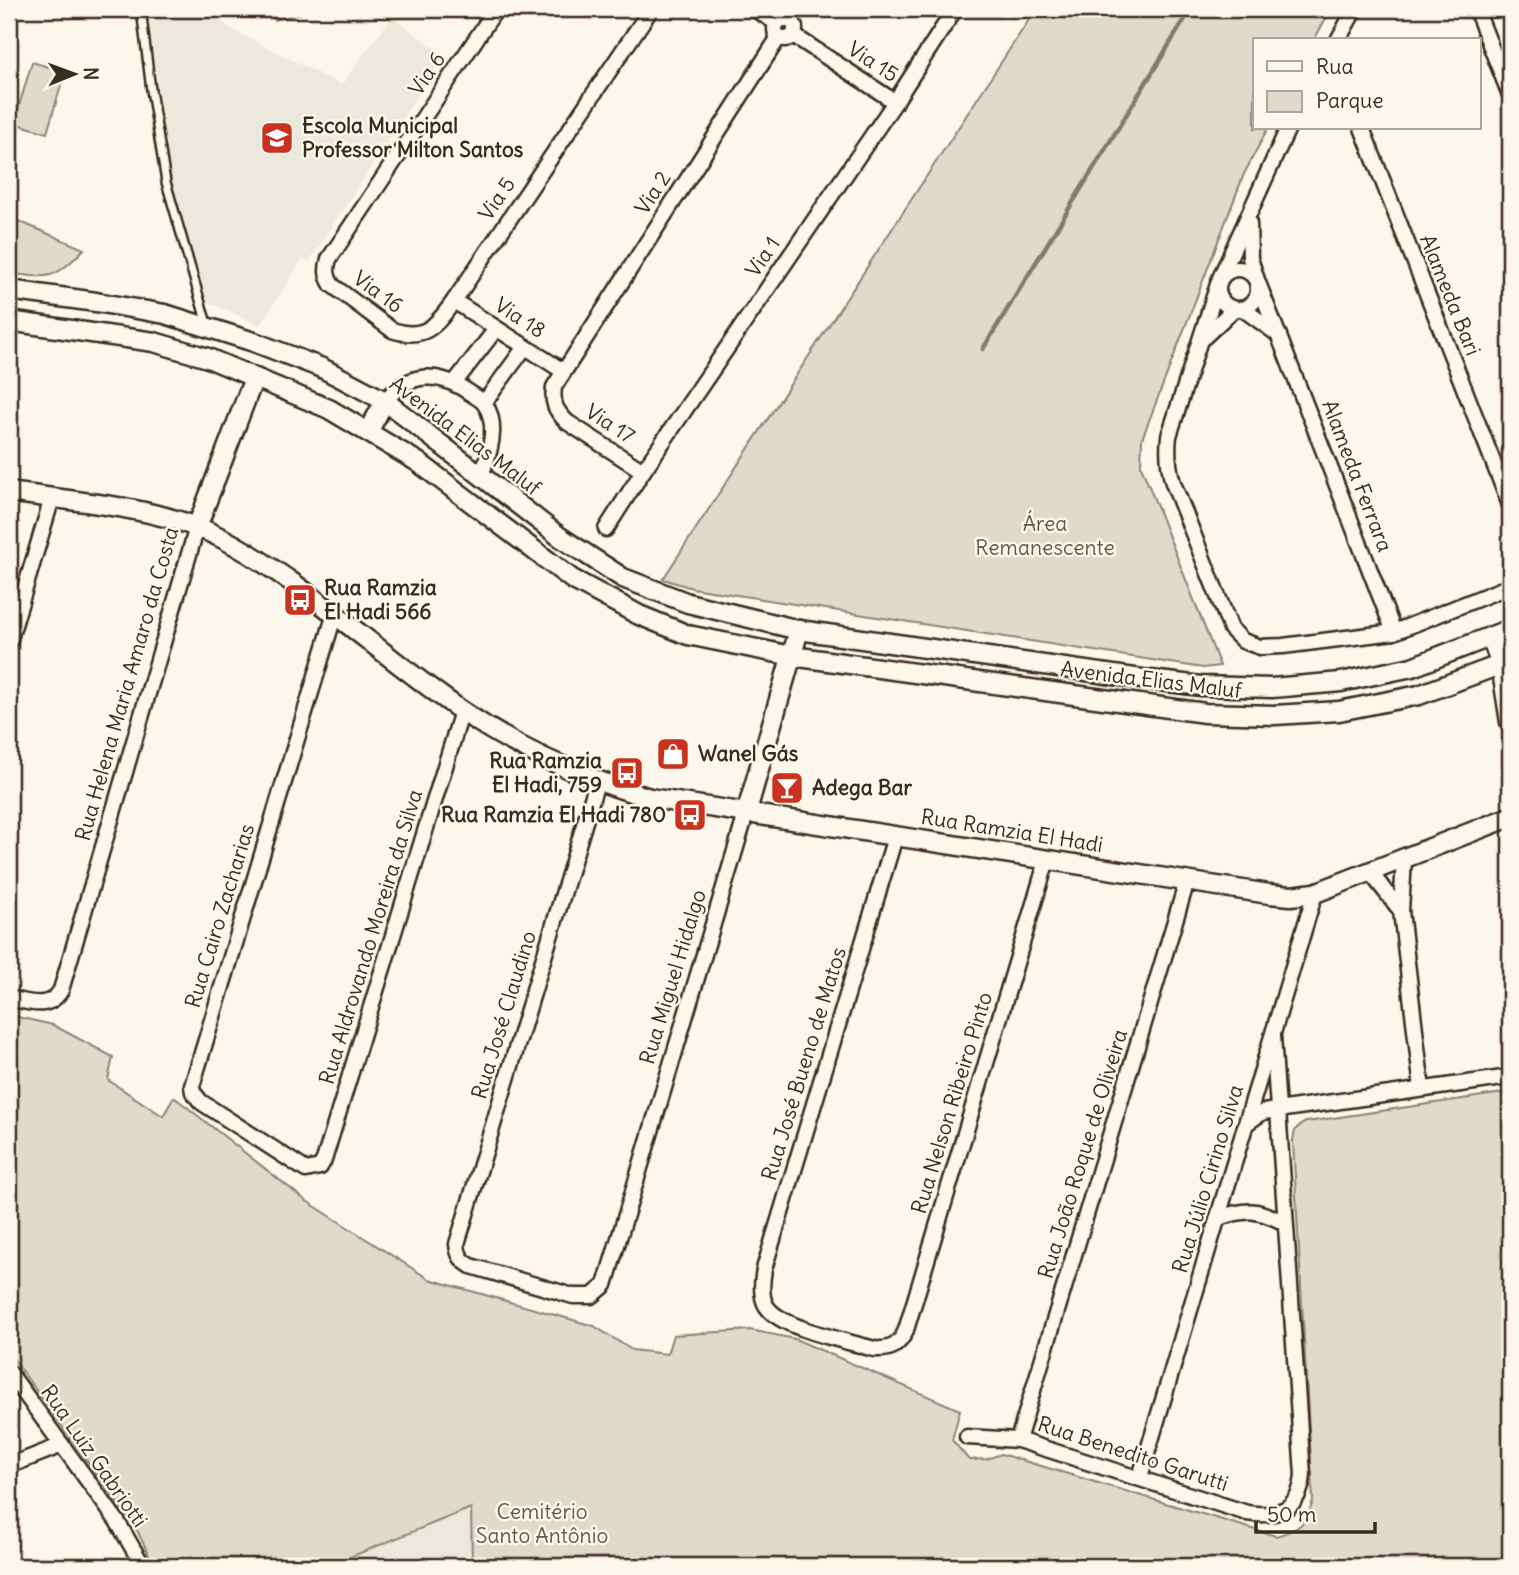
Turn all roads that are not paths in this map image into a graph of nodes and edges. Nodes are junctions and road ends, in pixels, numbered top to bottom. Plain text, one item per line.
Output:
1 (141, 9) edge
2 (496, 9) edge
3 (650, 9) edge
4 (754, 9) edge
5 (955, 9) edge
6 (1355, 9) edge
7 (1476, 9) edge
8 (787, 25) edge
9 (1339, 38) edge
10 (1510, 95) edge
11 (895, 102) junction
12 (1288, 130) edge
13 (1361, 131) edge
14 (1250, 211) junction
15 (326, 269) joint
16 (1220, 278) junction
17 (1257, 280) junction
18 (9, 290) edge
19 (454, 301) junction
20 (1238, 309) junction
21 (9, 321) edge
22 (208, 328) junction
23 (496, 329) junction
24 (418, 333) joint
25 (1280, 336) junction
26 (1201, 341) junction
27 (526, 347) junction
28 (563, 371) junction
29 (254, 378) junction
30 (456, 382) junction
31 (386, 401) junction
32 (484, 402) junction
33 (368, 432) junction
34 (418, 462) junction
35 (643, 471) junction
36 (481, 475) junction
37 (9, 492) edge
38 (52, 498) junction
39 (1510, 505) edge
40 (197, 527) junction
41 (606, 529) dead end
42 (1510, 586) edge
43 (335, 613) junction
44 (1510, 629) edge
45 (799, 630) junction
46 (1394, 632) junction
47 (1491, 637) junction
48 (9, 642) edge
49 (792, 656) junction
50 (1506, 663) edge
51 (462, 711) junction
52 (1510, 722) edge
53 (597, 782) junction
54 (746, 814) junction
55 (1510, 817) edge
56 (895, 837) junction
57 (1404, 859) junction
58 (1048, 860) junction
59 (1370, 872) junction
60 (1187, 881) junction
61 (1315, 893) junction
62 (1401, 911) junction
63 (9, 998) edge
64 (1273, 1036) junction
65 (1510, 1077) edge
66 (1422, 1089) junction
67 (1279, 1109) junction
68 (1247, 1123) junction
69 (313, 1170) joint
70 (1218, 1218) junction
71 (1285, 1223) junction
72 (583, 1298) joint
73 (886, 1350) joint
74 (9, 1372) edge
75 (967, 1437) dead end
76 (1018, 1440) junction
77 (62, 1445) junction
78 (9, 1465) edge
79 (1140, 1477) junction
80 (143, 1566) edge

1 - 22 lane
2 - 15 street, Via 6
3 - 19 street, Via 5
4 - 8 street, Via 15
5 - 11 street, Via 1
6 - 9 street
7 - 10 street
8 - 11 street, Via 15
8 - 28 street, Via 2
11 - 35 street, Via 1
12 - 14 street
13 - 39 street, Alameda Bari
14 - 16 street
14 - 17 street, Alameda Ferrara
15 - 24 street, Via 16
16 - 17 street
16 - 20 street
16 - 26 street
17 - 20 street
17 - 25 street, Alameda Ferrara
18 - 22 street, Avenida Elias Maluf
19 - 23 street, Via 18
19 - 24 street, Via 5
20 - 25 street
20 - 26 street
21 - 29 street, Avenida Elias Maluf
22 - 31 street, Avenida Elias Maluf
23 - 27 street, Via 18
23 - 30 street
25 - 46 street, Alameda Ferrara
26 - 46 street
27 - 28 street, Via 18
27 - 32 street
28 - 35 street, Via 17
29 - 33 street, Avenida Elias Maluf
29 - 40 street, Rua Helena Maria Amaro da Costa
30 - 31 street
30 - 32 street
31 - 33 street
31 - 36 street, Avenida Elias Maluf
32 - 36 street
33 - 34 street, Avenida Elias Maluf
34 - 36 street
34 - 49 street, Avenida Elias Maluf
35 - 41 street, Via 1
36 - 45 street, Avenida Elias Maluf
37 - 38 street, Rua Ramzia El Hadi
38 - 40 street, Rua Ramzia El Hadi
38 - 48 street
40 - 43 street, Rua Ramzia El Hadi
40 - 63 street, Rua Helena Maria Amaro da Costa
42 - 46 street
43 - 51 street, Rua Ramzia El Hadi
43 - 69 street, Rua Cairo Zacharias
44 - 47 street, Avenida Elias Maluf
45 - 47 street, Avenida Elias Maluf
45 - 49 street
47 - 50 street
49 - 50 street, Avenida Elias Maluf
49 - 54 street, Rua Miguel Hidalgo
50 - 52 street
51 - 53 street, Rua Ramzia El Hadi
51 - 69 street, Rua Aldrovando Moreira da Silva
53 - 54 street, Rua Ramzia El Hadi
53 - 72 street, Rua José Claudino
54 - 56 street, Rua Ramzia El Hadi
54 - 72 street, Rua Miguel Hidalgo
55 - 57 street, Rua Ramzia El Hadi
56 - 58 street, Rua Ramzia El Hadi
56 - 73 street, Rua José Bueno de Matos
57 - 59 street, Rua Ramzia El Hadi
57 - 62 street
58 - 60 street, Rua Ramzia El Hadi
58 - 73 street, Rua Nelson Ribeiro Pinto
59 - 61 street, Rua Ramzia El Hadi
59 - 62 street
60 - 61 street, Rua Ramzia El Hadi
60 - 76 street, Rua João Roque de Oliveira
61 - 64 street, Rua Júlio Cirino Silva
62 - 66 street
64 - 67 street
64 - 68 street, Rua Júlio Cirino Silva
65 - 66 street
66 - 67 street
67 - 68 street
67 - 71 street
68 - 70 street, Rua Júlio Cirino Silva
70 - 71 street
70 - 79 street, Rua Júlio Cirino Silva
71 - 79 street, Rua Benedito Garutti
74 - 77 street, Rua Luiz Gabriotti
75 - 76 street, Rua Benedito Garutti
76 - 79 street, Rua Benedito Garutti
77 - 78 street
77 - 80 street, Rua Luiz Gabriotti

